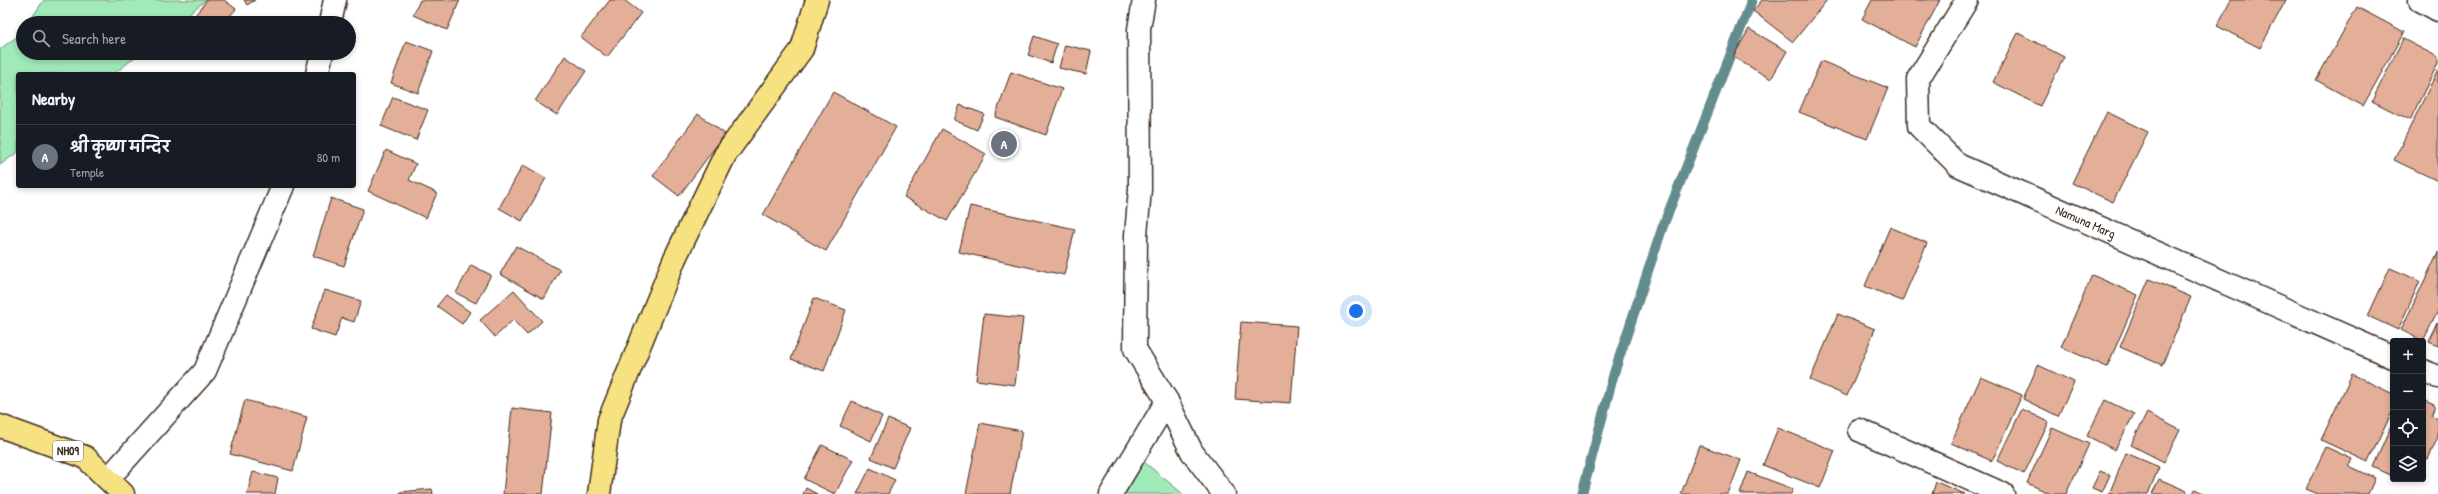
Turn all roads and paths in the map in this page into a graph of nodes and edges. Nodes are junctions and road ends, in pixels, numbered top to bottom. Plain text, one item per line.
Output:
1 (336, 0) edge
2 (817, 0) edge
3 (1144, 0) edge
4 (1967, 0) edge
5 (2420, 0) edge
6 (2438, 10) edge
7 (332, 16) edge
8 (320, 60) edge
9 (317, 72) edge
10 (282, 188) edge
11 (2390, 356) edge
12 (2426, 372) edge
13 (2438, 377) edge
14 (1167, 401) junction
15 (0, 426) edge
16 (1859, 430) dead end
17 (116, 487) edge
18 (599, 494) edge
19 (1110, 494) edge
20 (1224, 494) edge
21 (2003, 494) edge

1 - 7 street
2 - 18 main road
3 - 14 street
4 - 11 street, Namuna Marg
5 - 6 street
8 - 9 street
10 - 17 street
12 - 13 street
14 - 19 street
14 - 20 street
15 - 17 main road, NH09
16 - 21 street

